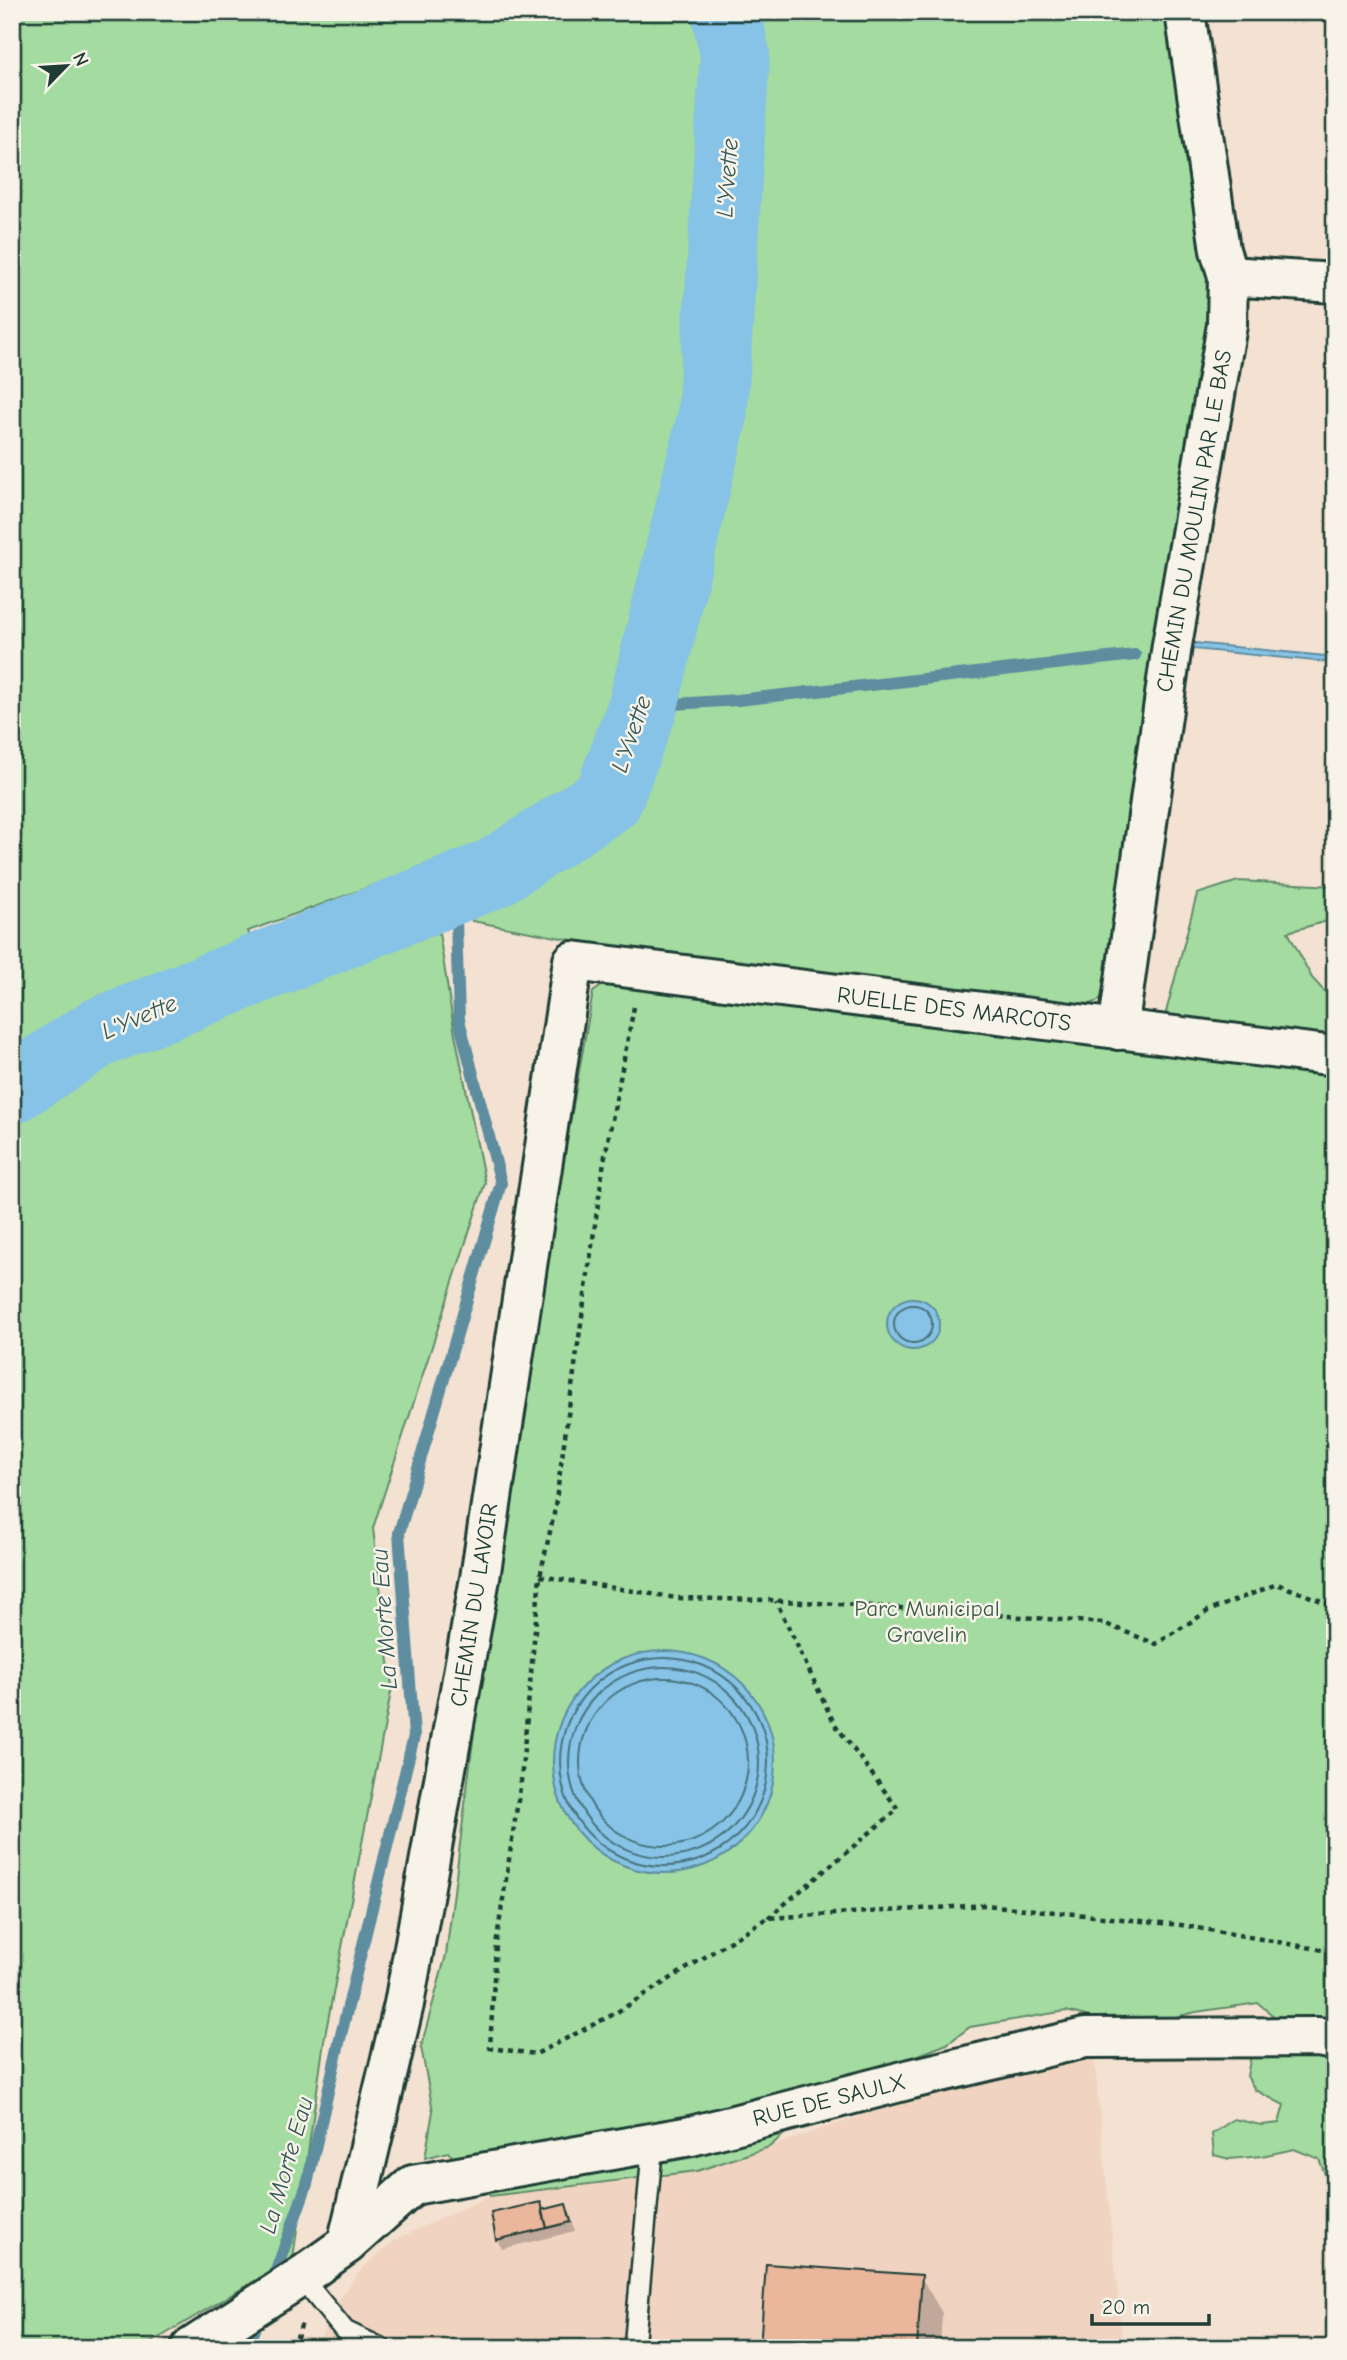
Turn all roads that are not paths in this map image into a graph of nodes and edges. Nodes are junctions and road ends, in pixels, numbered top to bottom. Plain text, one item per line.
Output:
1 (1185, 12) edge
2 (1227, 276) junction
3 (1335, 283) edge
4 (573, 961) joint
5 (1118, 1030) junction
6 (1335, 1056) edge
7 (1335, 2040) edge
8 (653, 2142) junction
9 (347, 2244) junction
10 (301, 2277) junction
11 (191, 2348) edge
12 (381, 2348) edge
13 (634, 2348) edge

1 - 2 street, CHEMIN DU MOULIN PAR LE BAS
2 - 3 street
2 - 5 street, CHEMIN DU MOULIN PAR LE BAS
4 - 5 street, RUELLE DES MARCOTS
4 - 9 street, CHEMIN DU LAVOIR
5 - 6 street, RUELLE DES MARCOTS
7 - 8 street, RUE DE SAULX
8 - 9 street, RUE DE SAULX
8 - 13 lane
9 - 10 street, RUE DE SAULX
10 - 11 street, RUE DE SAULX
10 - 12 lane

